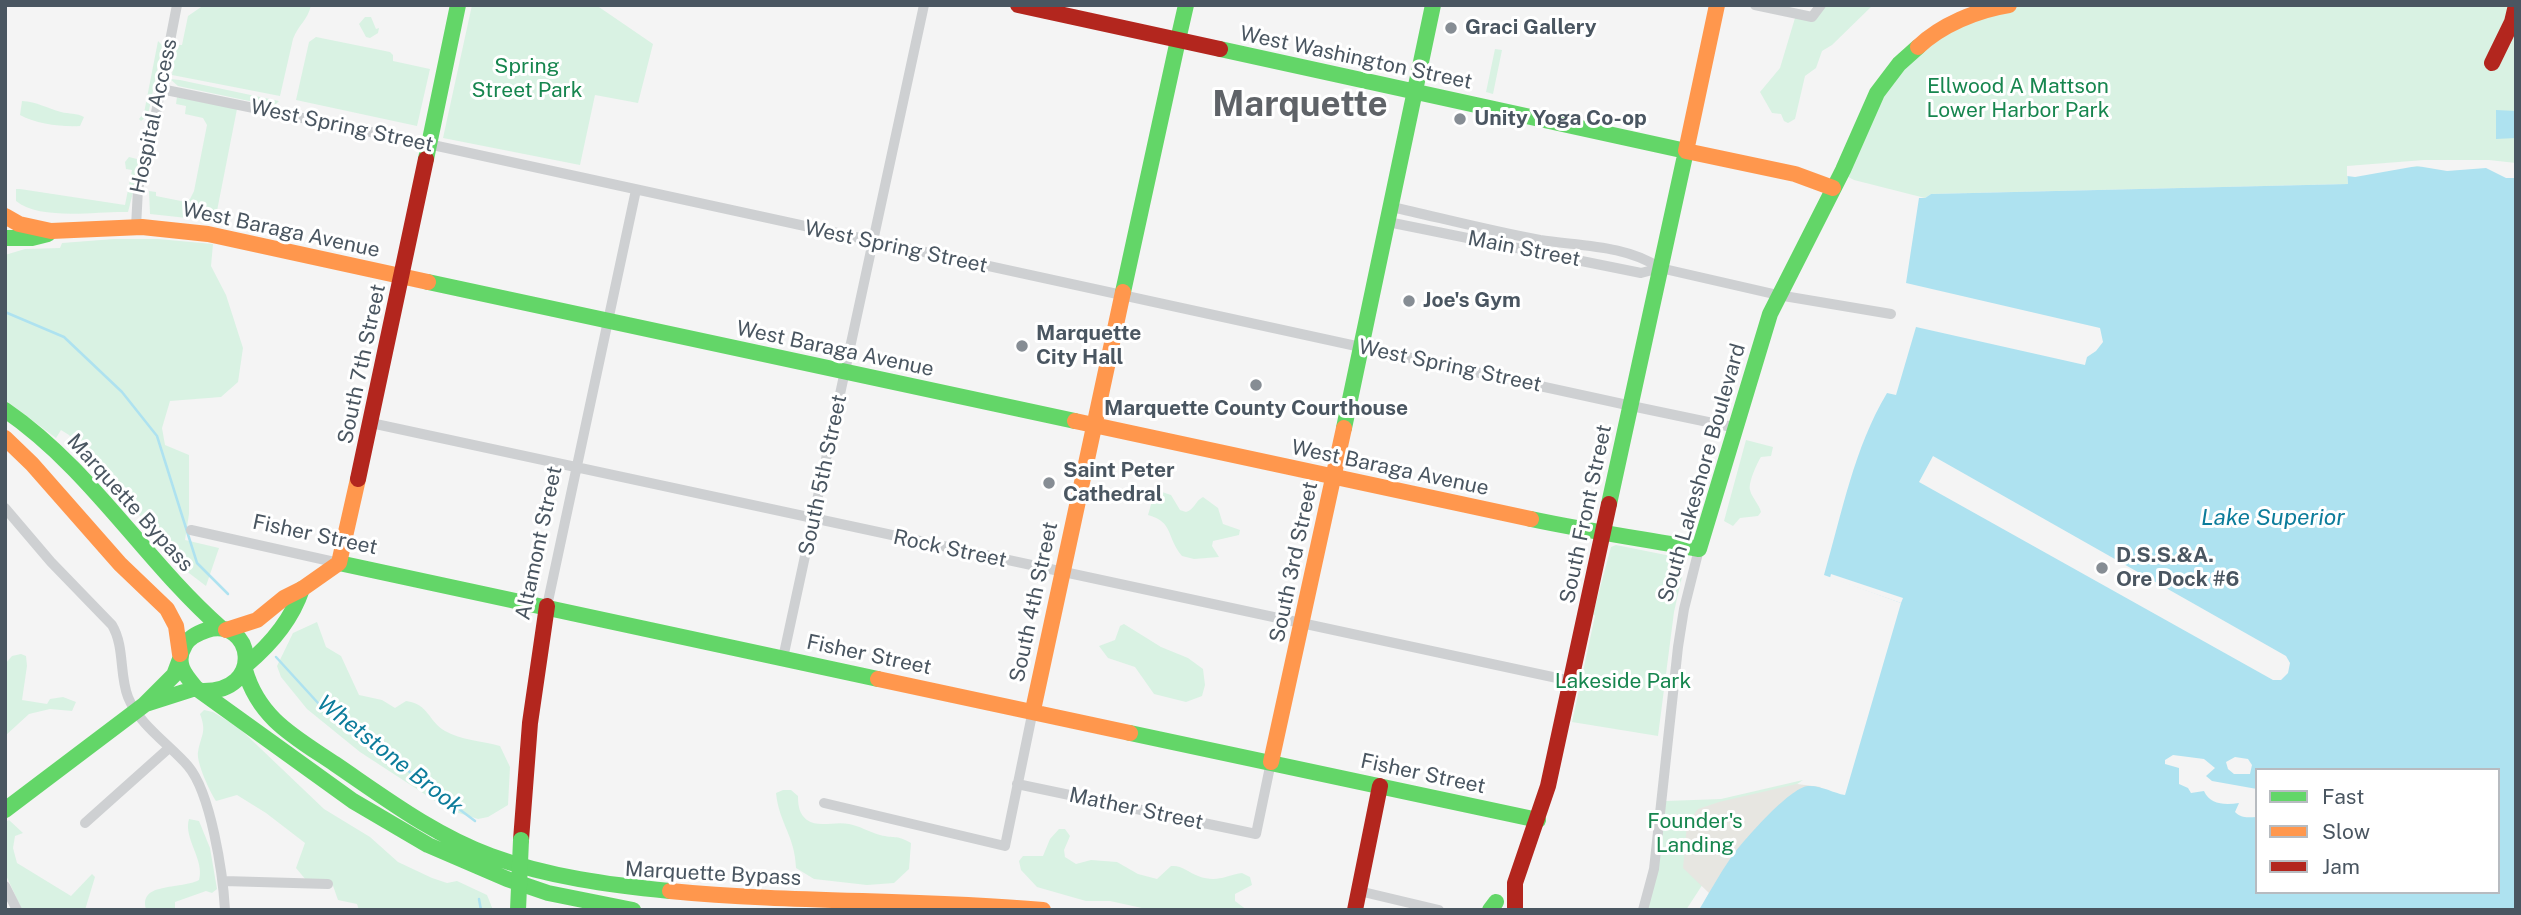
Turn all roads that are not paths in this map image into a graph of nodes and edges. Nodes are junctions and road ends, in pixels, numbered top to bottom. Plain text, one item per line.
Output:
1 (177, 5) edge
2 (458, 5) edge
3 (924, 5) edge
4 (1018, 5) edge
5 (1186, 5) edge
6 (1433, 5) edge
7 (1717, 5) edge
8 (1755, 5) edge
9 (1821, 5) edge
10 (2009, 5) edge
11 (2516, 5) edge
12 (1178, 40) junction
13 (2492, 63) dead end
14 (161, 89) junction
15 (1416, 93) junction
16 (430, 145) junction
17 (1686, 151) junction
18 (1833, 188) junction
19 (636, 190) junction
20 (1390, 215) junction
21 (5, 216) edge
22 (136, 227) junction
23 (56, 231) junction
24 (5, 238) edge
25 (874, 242) junction
26 (1660, 268) junction
27 (402, 277) junction
28 (1778, 295) junction
29 (1122, 296) junction
30 (1891, 314) dead end
31 (607, 322) junction
32 (1362, 347) junction
33 (845, 373) junction
34 (1630, 406) junction
35 (5, 410) edge
36 (371, 423) junction
37 (1738, 425) junction
38 (1094, 427) junction
39 (5, 438) edge
40 (576, 468) junction
41 (1333, 477) junction
42 (5, 509) edge
43 (813, 519) junction
44 (191, 530) dead end
45 (1604, 533) junction
46 (1699, 549) junction
47 (339, 563) junction
48 (1062, 572) junction
49 (302, 589) junction
50 (547, 606) junction
51 (1302, 623) junction
52 (224, 629) junction
53 (180, 657) junction
54 (783, 658) junction
55 (246, 667) junction
56 (1571, 681) junction
57 (198, 690) junction
58 (140, 708) junction
59 (1032, 710) junction
60 (169, 748) junction
61 (1271, 762) junction
62 (1017, 784) junction
63 (1380, 786) junction
64 (824, 803) dead end
65 (5, 810) edge
66 (1538, 820) junction
67 (85, 823) dead end
68 (1255, 834) joint
69 (224, 881) junction
70 (1515, 883) junction
71 (328, 884) dead end
72 (5, 886) edge
73 (1359, 891) junction
74 (1493, 907) edge
75 (17, 910) edge
76 (225, 910) edge
77 (518, 910) edge
78 (633, 910) edge
79 (1043, 910) edge
80 (1355, 910) edge
81 (1439, 910) edge
82 (1515, 910) edge
83 (1643, 910) edge

1 - 14 street, Hospital Access
2 - 16 main road, South 7th Street
3 - 25 street, South 5th Street
4 - 12 main road, West Washington Street
5 - 12 main road, South 4th Street
6 - 15 main road, South 3rd Street
7 - 17 main road, South Front Street
8 - 9 street
10 - 18 main road, South Lakeshore Boulevard
11 - 13 main road
12 - 15 main road, West Washington Street
12 - 29 main road, South 4th Street
14 - 16 street, West Spring Street
14 - 22 street, Hospital Access
15 - 17 main road, West Washington Street
15 - 20 main road, South 3rd Street
16 - 19 street, West Spring Street
16 - 27 main road, South 7th Street
17 - 18 main road, West Washington Street
17 - 26 main road, South Front Street
18 - 28 main road, South Lakeshore Boulevard
19 - 25 street, West Spring Street
19 - 31 street, Altamont Street
20 - 26 street, Main Street
20 - 26 street, Main Street
20 - 32 main road, South 3rd Street
21 - 23 main road, West Baraga Avenue
22 - 23 main road, West Baraga Avenue
22 - 27 main road, West Baraga Avenue
23 - 24 main road, West Baraga Avenue
25 - 29 street, West Spring Street
25 - 33 street, South 5th Street
26 - 28 street, Main Street
26 - 34 main road, South Front Street
27 - 31 main road, West Baraga Avenue
27 - 36 main road, South 7th Street
28 - 30 street, Main Street
28 - 37 main road, South Lakeshore Boulevard
29 - 32 street, West Spring Street
29 - 38 main road, South 4th Street
31 - 33 main road, West Baraga Avenue
31 - 40 street, Altamont Street
32 - 34 street, West Spring Street
32 - 41 main road, South 3rd Street
33 - 38 main road, West Baraga Avenue
33 - 43 street, South 5th Street
34 - 37 street, West Spring Street
34 - 45 main road, South Front Street
35 - 52 main road, Marquette Bypass
36 - 40 street, Rock Street
36 - 47 main road, South 7th Street
37 - 46 main road, South Lakeshore Boulevard
38 - 41 main road, West Baraga Avenue
38 - 48 main road, South 4th Street
39 - 53 main road
40 - 43 street, Rock Street
40 - 50 street, Altamont Street
41 - 45 main road, West Baraga Avenue
41 - 51 main road, South 3rd Street
42 - 58 street
43 - 48 street, Rock Street
43 - 54 street, South 5th Street
44 - 47 street, Fisher Street
45 - 46 main road, West Baraga Avenue
45 - 56 main road, South Front Street
46 - 83 street, South Lakeshore Boulevard
47 - 49 main road
47 - 50 main road, Fisher Street
48 - 51 street, Rock Street
48 - 59 main road, South 4th Street
49 - 52 main road
49 - 55 main road
50 - 54 main road, Fisher Street
50 - 77 main road, Altamont Street, bridge
51 - 56 street, Rock Street
51 - 61 main road, South 3rd Street
52 - 53 main road
52 - 55 main road
53 - 57 main road
53 - 58 main road
54 - 59 main road, Fisher Street
55 - 57 main road
55 - 79 main road, Marquette Bypass
56 - 66 main road, South Front Street
57 - 58 main road
57 - 78 main road, Marquette Bypass
58 - 60 street
58 - 65 main road
59 - 61 main road, Fisher Street
59 - 62 street, South 4th Street
60 - 67 street
60 - 69 street
61 - 63 main road, Fisher Street
61 - 68 street, South 3rd Street
62 - 64 street, South 4th Street
62 - 68 street, Mather Street
63 - 66 main road, Fisher Street
63 - 73 main road
66 - 70 main road, South Front Street
69 - 71 street
69 - 76 street
70 - 74 main road, South Front Street
70 - 82 main road, South Front Street
72 - 75 street
73 - 80 main road
73 - 81 street

